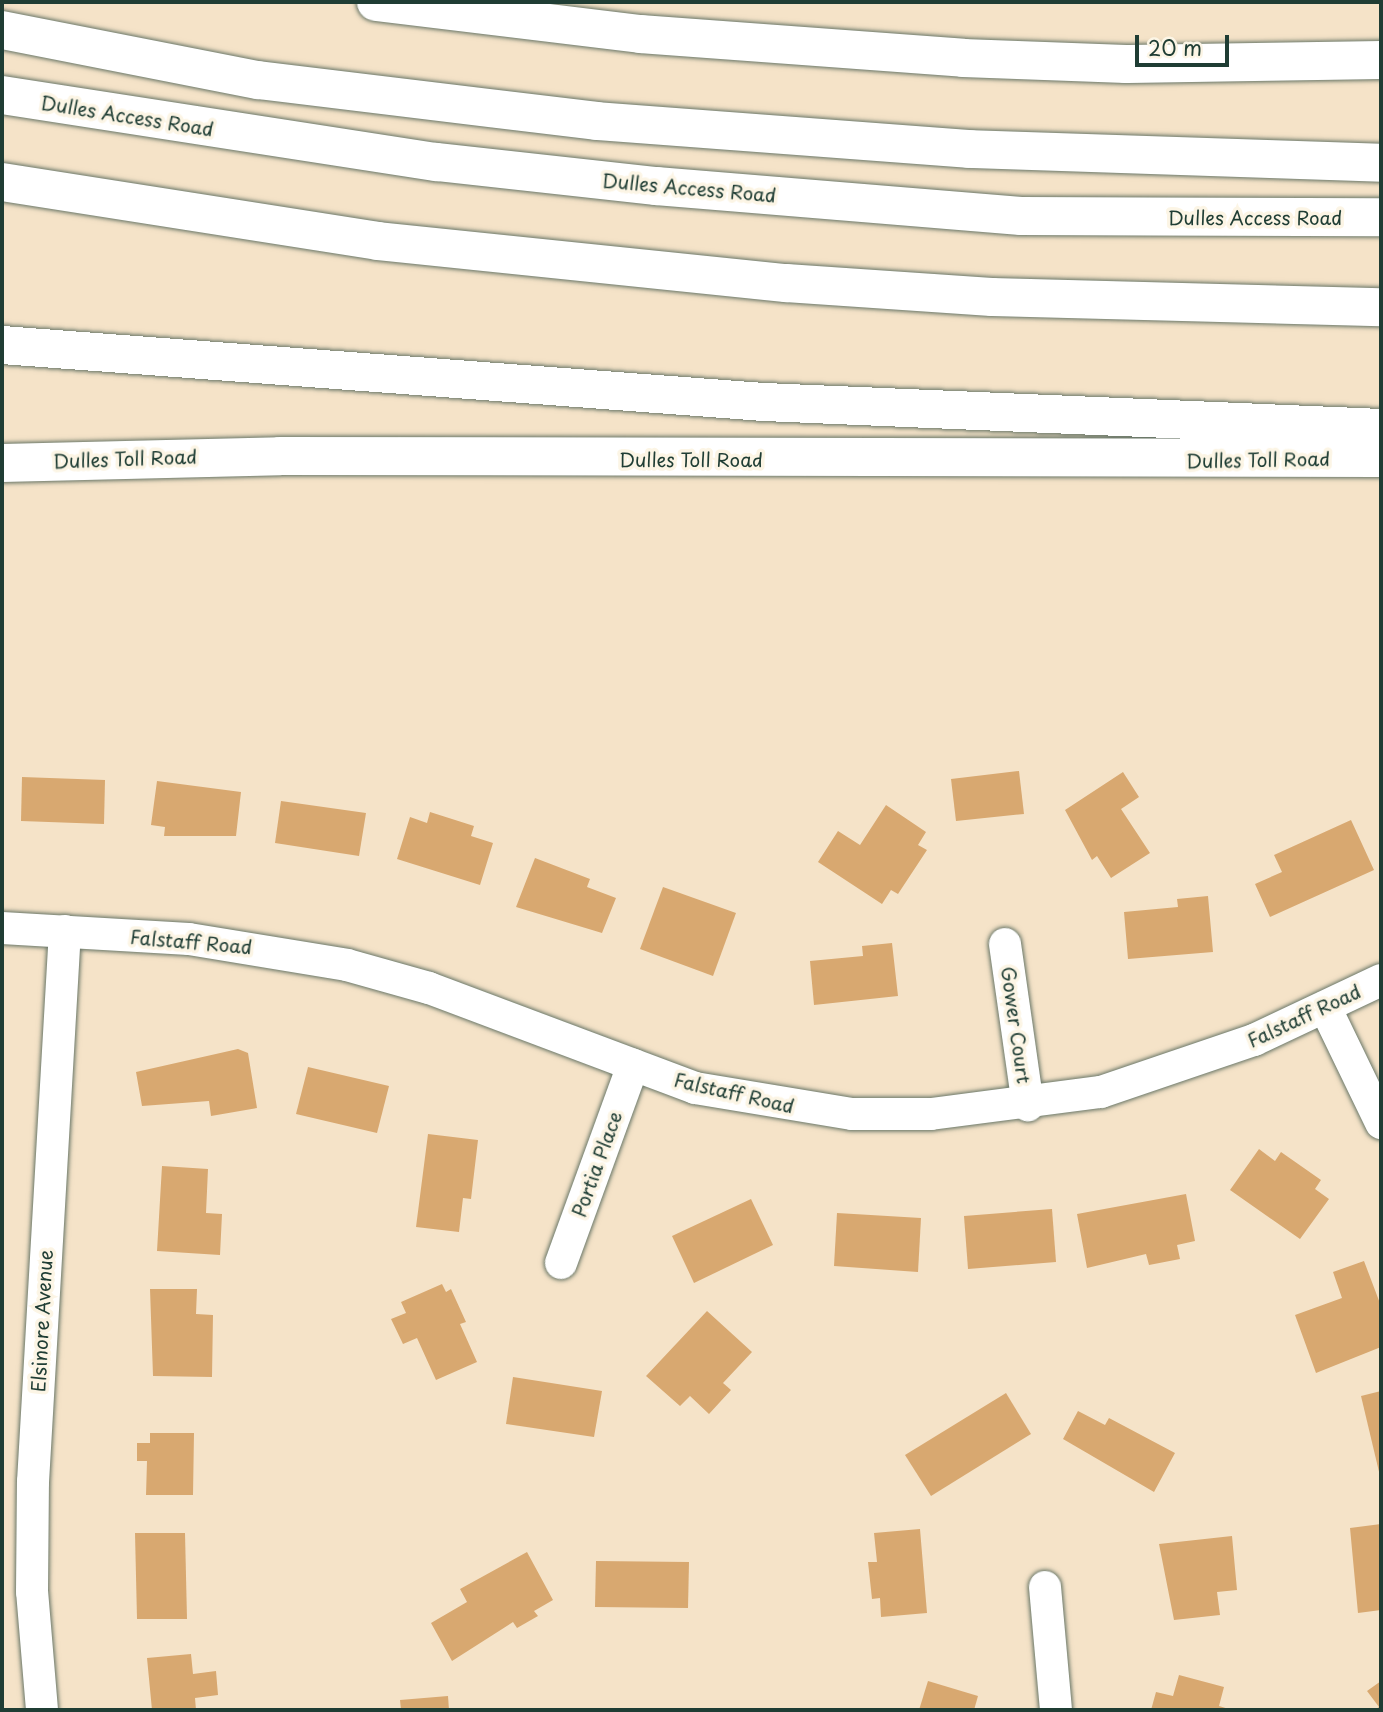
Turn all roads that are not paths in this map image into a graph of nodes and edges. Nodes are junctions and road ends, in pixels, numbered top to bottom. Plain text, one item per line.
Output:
1 (376, 2) edge
2 (398, 2) edge
3 (443, 11) junction
4 (2, 30) edge
5 (1381, 60) edge
6 (2, 95) edge
7 (1381, 163) edge
8 (2, 182) edge
9 (1381, 217) edge
10 (1381, 307) edge
11 (2, 345) edge
12 (1381, 428) edge
13 (2, 447) edge
14 (179, 457) junction
15 (1381, 458) edge
16 (2, 463) edge
17 (2, 928) edge
18 (65, 931) junction
19 (1004, 944) dead end
20 (1381, 981) edge
21 (1325, 1007) junction
22 (633, 1065) junction
23 (1028, 1105) junction
24 (1381, 1123) edge
25 (561, 1263) dead end
26 (1045, 1587) dead end
27 (42, 1710) edge
28 (1056, 1710) edge

1 - 3 highway
2 - 3 highway
3 - 5 highway
4 - 7 highway
6 - 9 highway, Dulles Access Road
8 - 10 highway
11 - 12 highway
13 - 14 highway
14 - 15 highway, Dulles Toll Road
14 - 16 highway, Dulles Toll Road
17 - 18 street, Falstaff Road
18 - 22 street, Falstaff Road
18 - 27 street, Elsinore Avenue
19 - 23 street, Gower Court
20 - 21 street, Falstaff Road
21 - 23 street, Falstaff Road
21 - 24 street
22 - 23 street, Falstaff Road
22 - 25 street, Portia Place
26 - 28 street

